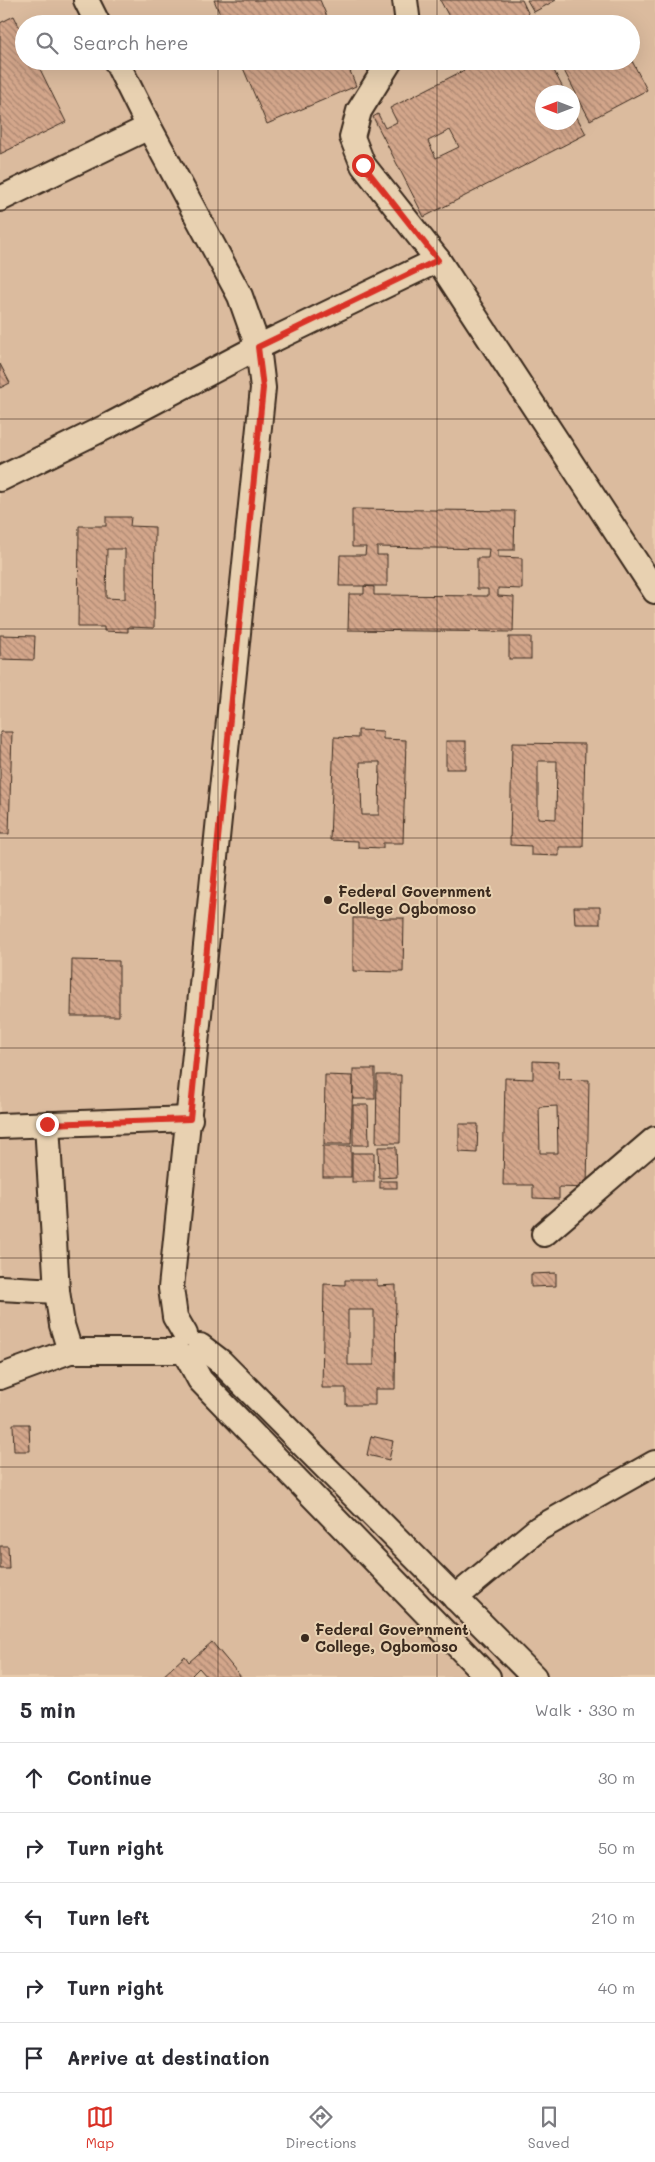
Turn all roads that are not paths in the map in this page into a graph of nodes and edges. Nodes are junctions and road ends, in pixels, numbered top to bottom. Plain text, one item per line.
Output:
1 (86, 0) edge
2 (406, 0) edge
3 (94, 15) edge
4 (407, 15) edge
5 (120, 70) edge
6 (385, 70) edge
7 (149, 127) junction
8 (0, 199) edge
9 (438, 260) junction
10 (258, 347) junction
11 (0, 479) edge
12 (655, 592) edge
13 (190, 1119) junction
14 (47, 1124) junction
15 (0, 1126) edge
16 (655, 1139) edge
17 (544, 1234) dead end
18 (0, 1288) edge
19 (57, 1291) junction
20 (187, 1347) junction
21 (70, 1351) junction
22 (0, 1377) edge
23 (655, 1462) edge
24 (455, 1598) junction
25 (488, 1677) edge
26 (534, 1677) edge

1 - 3 street
2 - 4 street
5 - 7 street
6 - 9 street
7 - 8 street
7 - 10 street
9 - 10 street
9 - 12 street
10 - 11 street
10 - 13 street
13 - 14 street
13 - 20 street
14 - 15 street
14 - 19 street
16 - 17 street
18 - 19 street
19 - 21 street
20 - 21 street
20 - 24 street
20 - 25 street
21 - 22 street
23 - 24 street
24 - 26 street

